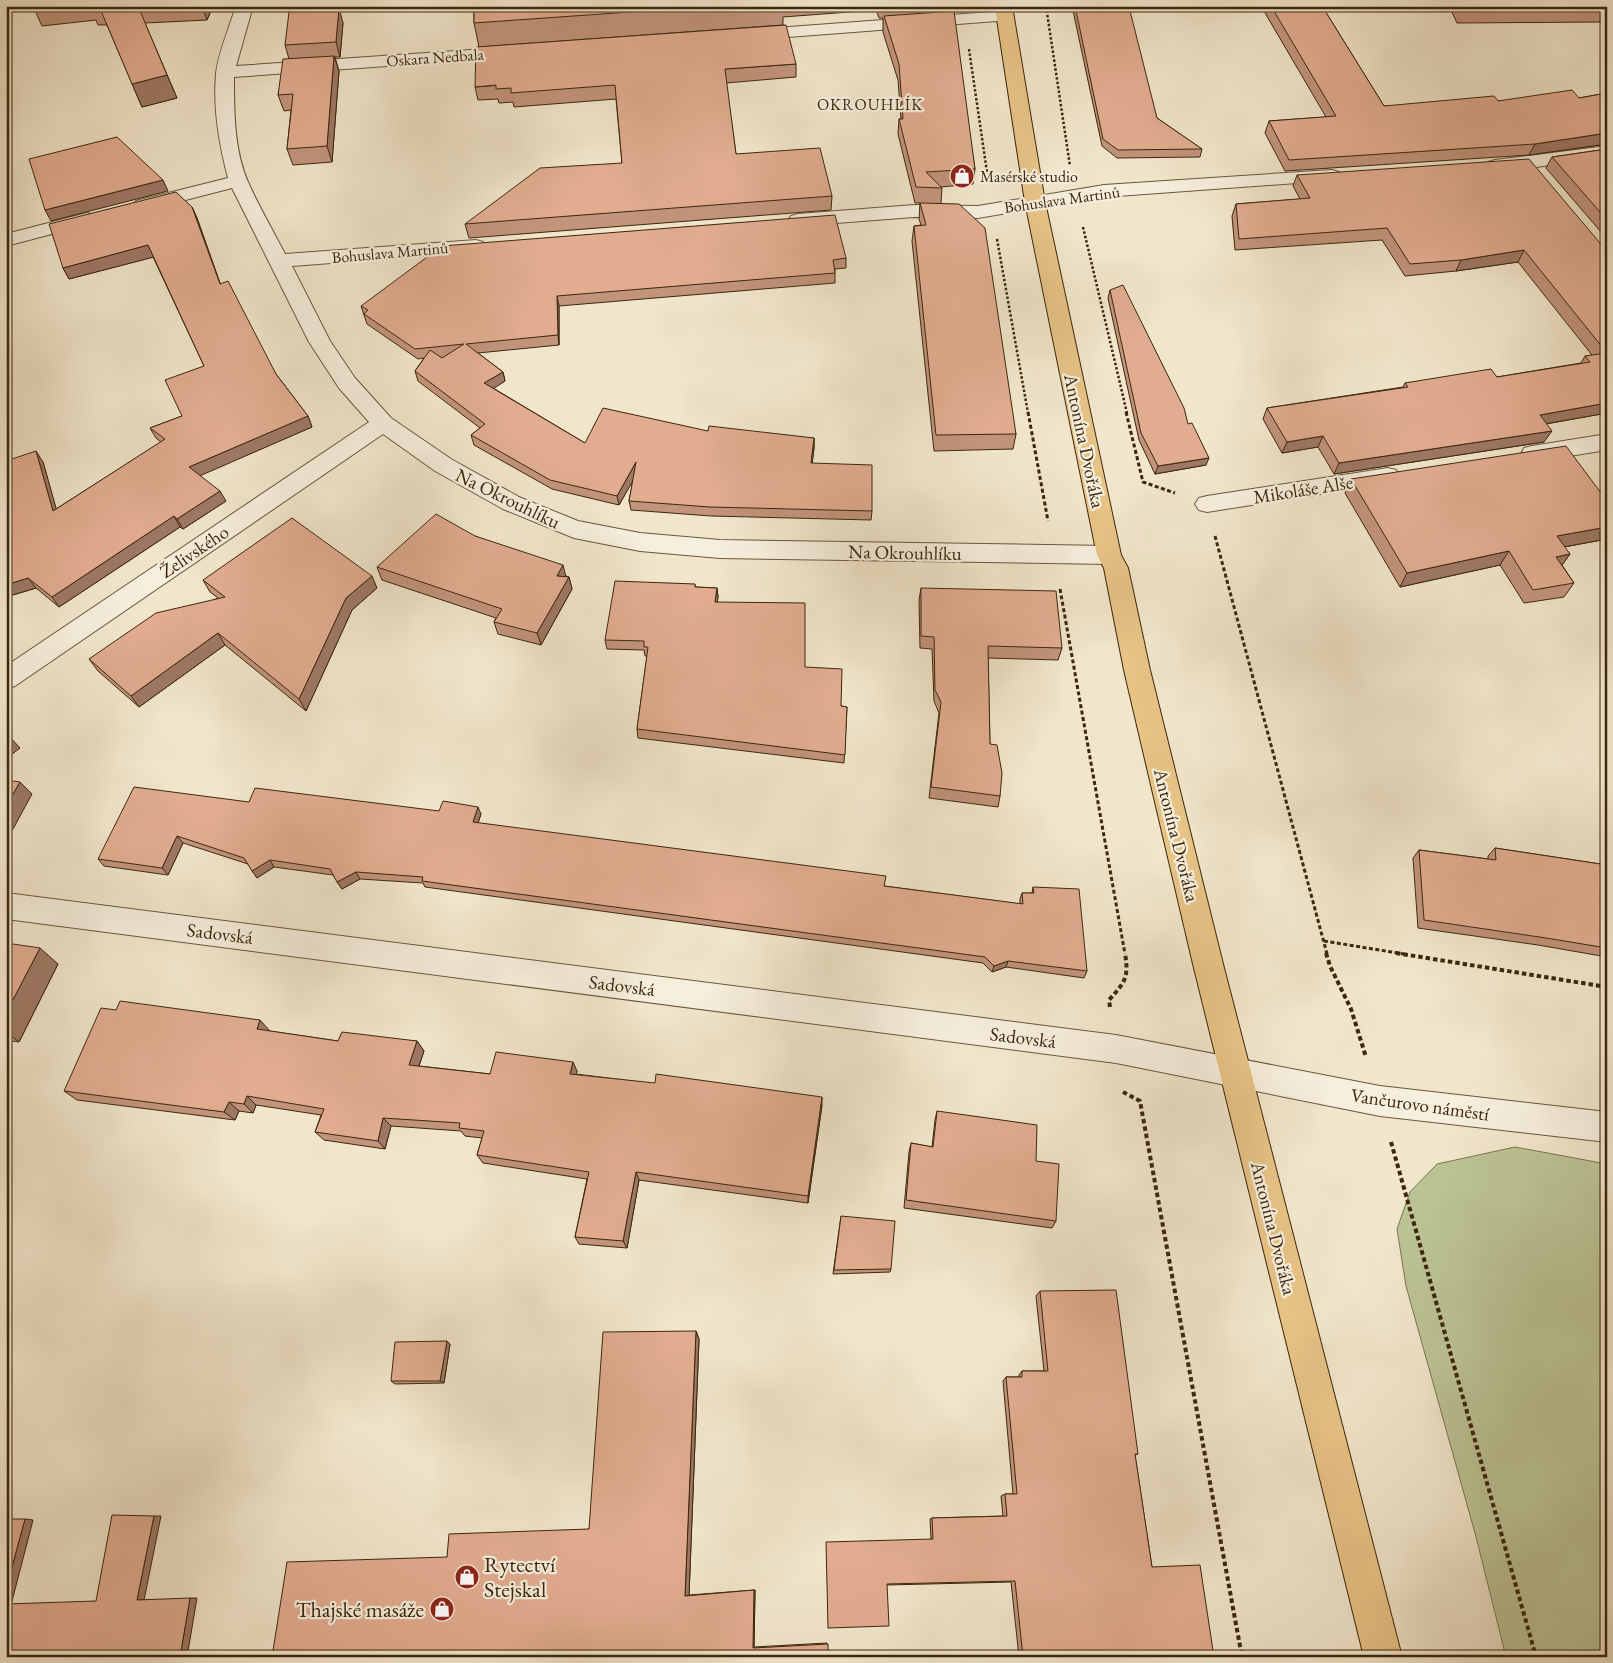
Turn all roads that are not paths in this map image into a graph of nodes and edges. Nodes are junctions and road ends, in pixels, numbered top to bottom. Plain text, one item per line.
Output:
1 (245, 6) edge
2 (1004, 11) edge
3 (729, 37) edge
4 (532, 51) edge
5 (225, 72) junction
6 (1607, 152) edge
7 (1473, 167) edge
8 (1354, 175) edge
9 (238, 181) junction
10 (1035, 202) junction
11 (121, 210) edge
12 (102, 215) edge
13 (774, 222) edge
14 (6, 240) edge
15 (496, 244) edge
16 (278, 261) junction
17 (383, 424) junction
18 (1607, 442) edge
19 (1509, 457) edge
20 (1412, 472) edge
21 (1207, 504) road end
22 (1109, 555) junction
23 (6, 679) edge
24 (6, 906) edge
25 (1236, 1073) junction
26 (1607, 1127) edge
27 (1382, 1657) edge

1 - 5 street, Na Okrouhlíku
2 - 3 street
2 - 10 main road, Antonína Dvořáka
4 - 5 street, Oskara Nedbala
5 - 9 street, Na Okrouhlíku
6 - 7 street
8 - 10 street, Bohuslava Martinů
9 - 11 street
9 - 16 street, Na Okrouhlíku
10 - 13 street, Bohuslava Martinů
10 - 22 main road, Antonína Dvořáka
12 - 14 street
15 - 16 street, Bohuslava Martinů
16 - 17 street, Na Okrouhlíku
17 - 22 street, Na Okrouhlíku
17 - 23 street, Želivského
18 - 19 street
20 - 21 street, Mikoláše Alše
22 - 25 main road, Antonína Dvořáka
24 - 25 street, Sadovská
25 - 26 street, Vančurovo náměstí
25 - 27 main road, Antonína Dvořáka

